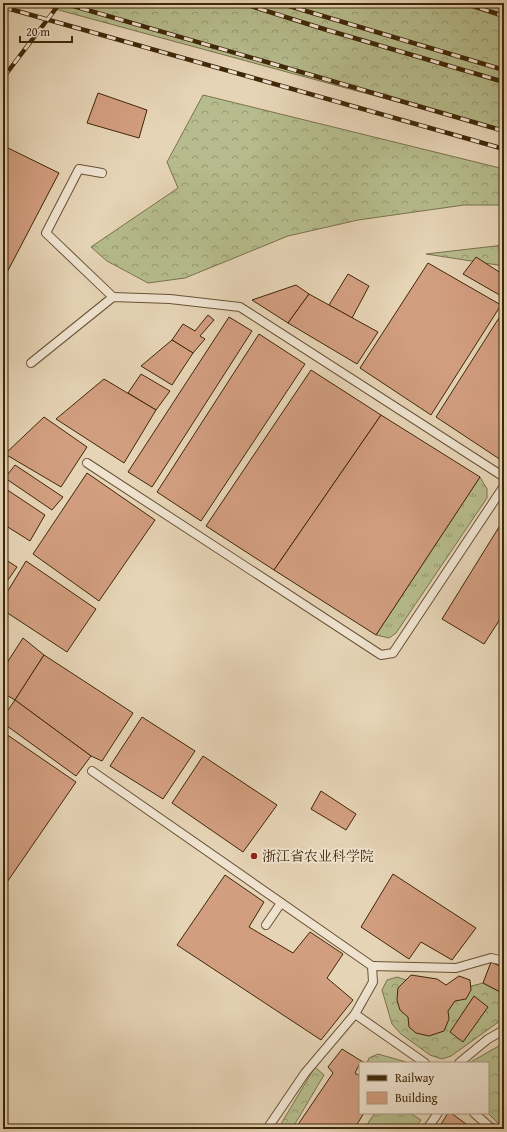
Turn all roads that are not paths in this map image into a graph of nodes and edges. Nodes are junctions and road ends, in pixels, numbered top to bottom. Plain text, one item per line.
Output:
1 (102, 173) dead end
2 (113, 298) junction
3 (30, 363) dead end
4 (87, 463) dead end
5 (504, 477) edge
6 (504, 486) edge
7 (92, 772) dead end
8 (282, 903) junction
9 (266, 925) dead end
10 (504, 961) edge
11 (372, 966) junction
12 (356, 1014) junction
13 (504, 1030) edge
14 (424, 1062) edge
15 (460, 1062) edge
16 (437, 1114) edge
17 (475, 1114) edge
18 (267, 1129) edge
19 (427, 1129) edge
20 (492, 1129) edge

1 - 2 lane
2 - 3 lane
2 - 5 lane
4 - 6 lane
7 - 8 lane
8 - 9 lane
8 - 11 lane
10 - 11 lane
11 - 12 lane
12 - 14 lane
12 - 18 lane
13 - 15 lane
16 - 19 lane
17 - 20 lane

